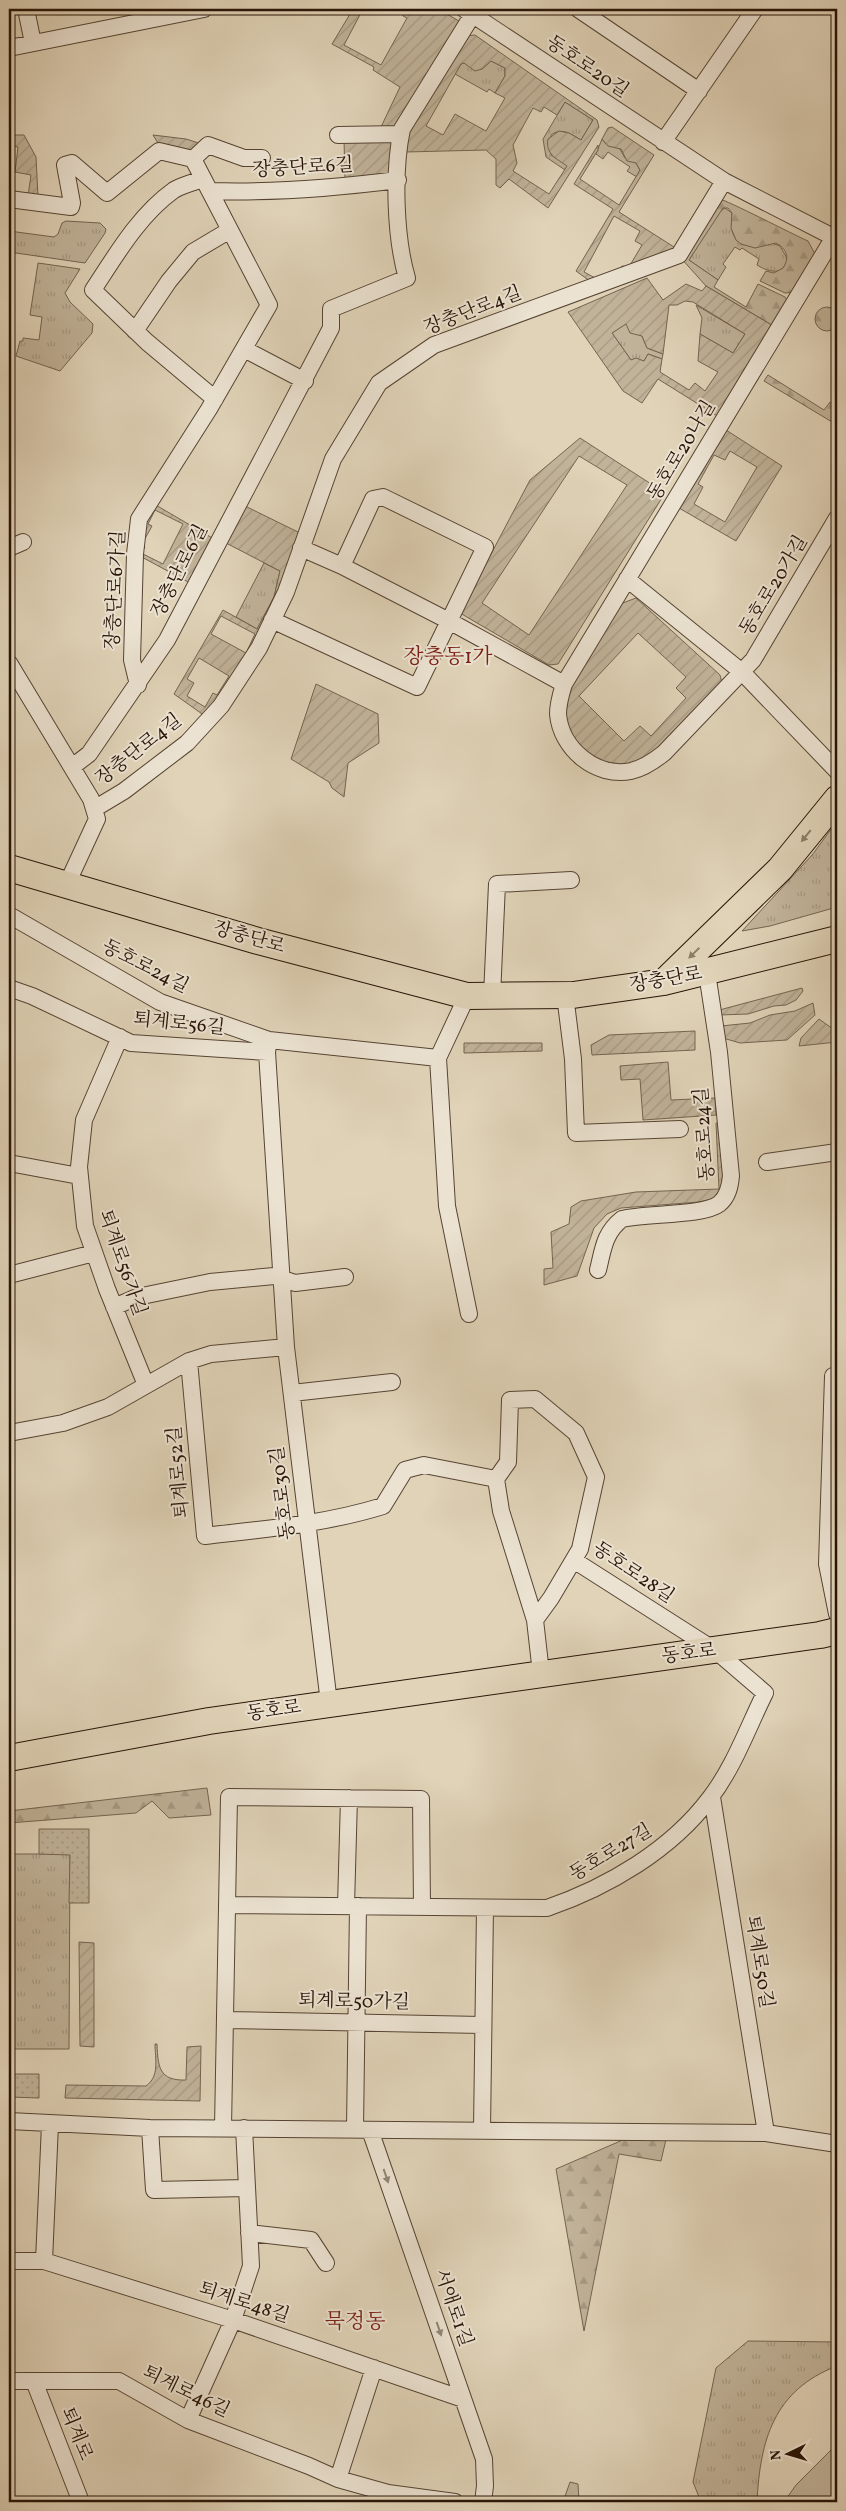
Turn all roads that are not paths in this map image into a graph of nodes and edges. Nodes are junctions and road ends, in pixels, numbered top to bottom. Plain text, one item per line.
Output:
1 (26, 9) edge
2 (204, 9) edge
3 (578, 9) edge
4 (755, 9) edge
5 (468, 11) edge
6 (33, 43) junction
7 (9, 48) edge
8 (699, 91) junction
9 (401, 134) junction
10 (338, 135) dead end
11 (663, 142) junction
12 (262, 158) dead end
13 (193, 159) junction
14 (398, 180) junction
15 (724, 181) junction
16 (206, 185) junction
17 (9, 199) edge
18 (230, 230) junction
19 (836, 236) edge
20 (136, 331) junction
21 (244, 349) junction
22 (305, 381) junction
23 (215, 399) junction
24 (837, 518) edge
25 (301, 548) junction
26 (342, 566) junction
27 (627, 580) junction
28 (272, 620) junction
29 (449, 621) junction
30 (9, 664) edge
31 (742, 672) junction
32 (138, 684) junction
33 (564, 684) junction
34 (560, 727) joint
35 (72, 767) junction
36 (837, 771) edge
37 (837, 799) edge
38 (94, 810) junction
39 (9, 868) edge
40 (571, 880) dead end
41 (68, 884) junction
42 (9, 915) edge
43 (837, 939) edge
44 (707, 973) junction
45 (664, 982) junction
46 (9, 988) edge
47 (565, 995) junction
48 (480, 996) junction
49 (120, 1037) junction
50 (268, 1046) junction
51 (438, 1058) junction
52 (680, 1129) dead end
53 (837, 1152) edge
54 (767, 1162) dead end
55 (9, 1163) edge
56 (79, 1176) junction
57 (94, 1252) junction
58 (598, 1270) dead end
59 (9, 1275) edge
60 (344, 1277) dead end
61 (282, 1278) junction
62 (114, 1307) junction
63 (469, 1314) dead end
64 (286, 1347) junction
65 (189, 1362) junction
66 (837, 1376) edge
67 (392, 1382) dead end
68 (146, 1385) junction
69 (292, 1393) junction
70 (9, 1433) edge
71 (496, 1479) junction
72 (307, 1524) junction
73 (575, 1561) junction
74 (837, 1614) edge
75 (535, 1620) junction
76 (837, 1631) edge
77 (716, 1651) junction
78 (541, 1674) junction
79 (329, 1703) junction
80 (9, 1758) edge
81 (712, 1797) junction
82 (349, 1798) junction
83 (227, 1905) junction
84 (352, 1906) junction
85 (422, 1907) junction
86 (485, 1908) junction
87 (225, 2020) junction
88 (357, 2022) junction
89 (482, 2025) junction
90 (9, 2121) edge
91 (50, 2124) junction
92 (150, 2128) junction
93 (223, 2128) junction
94 (244, 2128) junction
95 (362, 2129) junction
96 (482, 2130) junction
97 (766, 2133) junction
98 (837, 2144) edge
99 (246, 2188) junction
100 (249, 2233) junction
101 (9, 2261) edge
102 (44, 2261) junction
103 (326, 2263) dead end
104 (233, 2320) junction
105 (374, 2368) junction
106 (9, 2381) edge
107 (34, 2381) junction
108 (463, 2399) junction
109 (188, 2420) junction
110 (338, 2480) junction
111 (82, 2502) edge
112 (456, 2502) edge
113 (483, 2502) edge

1 - 6 street
2 - 6 street
3 - 8 street
4 - 8 street
5 - 9 street, 장충단로6길
5 - 11 street, 동호로20길
6 - 7 street
8 - 11 street
9 - 10 street, 장충단로6길
9 - 14 street, 장충단로6길
11 - 15 street, 동호로20길
12 - 13 street
13 - 16 street, 장충단로6가길
13 - 17 street
14 - 16 street, 장충단로6길
14 - 22 street, 장충단로6길
15 - 19 street, 동호로20길
15 - 25 street, 장충단로4길
16 - 18 street, 장충단로6가길
16 - 20 street
18 - 20 street
18 - 21 street, 장충단로6가길
19 - 27 street, 동호로20나길
20 - 23 street
21 - 22 street
21 - 23 street, 장충단로6가길
22 - 32 street, 장충단로6길
23 - 32 street, 장충단로6가길
24 - 31 street, 동호로20가길
25 - 26 street
25 - 28 street, 장충단로4길
26 - 29 street
26 - 29 street
27 - 31 street
27 - 33 street, 동호로20나길
28 - 29 street
28 - 38 street, 장충단로4길
29 - 33 street
30 - 35 street
31 - 34 street, 동호로20가길
31 - 36 street
32 - 35 street, 장충단로6길
33 - 34 street, 동호로20나길
35 - 38 street
37 -> 45 main road
38 - 41 street
39 - 41 main road, 장충단로
40 - 48 street
41 - 48 main road, 장충단로
42 - 50 street, 동호로24길
43 - 44 main road, 장충단로
44 - 45 main road, 장충단로
44 - 58 street, 동호로24길
45 - 47 main road, 장충단로
46 - 49 street, 퇴계로56길
47 - 48 main road, 장충단로
47 - 52 street, 동호로24길
48 - 51 street
49 - 50 street, 퇴계로56길
49 - 56 street, 퇴계로56가길
50 - 51 street, 동호로24길
50 - 61 street, 동호로30길
51 - 63 street
53 - 54 street
55 - 56 street
56 - 57 street, 퇴계로56가길
57 - 59 street
57 - 62 street, 퇴계로56가길
60 - 61 street
61 - 62 street
61 - 64 street, 동호로30길
62 - 68 street, 퇴계로56가길
64 - 65 street
64 - 69 street, 동호로30길
65 - 68 street
65 - 72 street, 퇴계로52길
66 - 74 street
67 - 69 street
68 - 70 street
69 - 72 street, 동호로30길
71 - 72 street
71 - 73 street, 동호로28길
71 - 75 street
72 - 79 street, 동호로30길
73 - 75 street
73 - 77 street, 동호로28길
75 - 78 street
76 - 77 main road, 동호로
77 - 78 main road, 동호로
77 - 81 street, 동호로27길
78 - 79 main road, 동호로
79 - 80 main road, 동호로
81 - 86 street, 동호로27길
81 - 97 street, 퇴계로50길
82 - 83 street
82 - 84 street
82 - 85 street
83 - 84 street, 동호로27길
83 - 87 street
84 - 85 street, 동호로27길
84 - 88 street
85 - 86 street, 동호로27길
86 - 89 street
87 - 88 street, 퇴계로50가길
87 - 93 street
88 - 89 street, 퇴계로50가길
88 - 95 street
89 - 96 street
90 - 91 street
91 - 92 street
91 - 102 street
92 - 93 street
92 - 99 street
93 - 94 street
94 - 95 street
94 - 99 street
95 - 96 street
95 -> 108 street, 서애로1길
96 - 97 street
97 - 98 street
99 - 100 street
100 - 103 street
100 - 104 street
101 - 102 street, 퇴계로48길
102 - 104 street, 퇴계로48길
104 - 105 street, 퇴계로48길
104 - 109 street
105 - 108 street, 퇴계로48길
105 - 110 street
106 - 107 street, 퇴계로46길
107 - 109 street, 퇴계로46길
107 - 111 street, 퇴계로
108 - 113 street, 서애로1길
109 - 110 street, 퇴계로46길
110 - 112 street, 퇴계로46길

